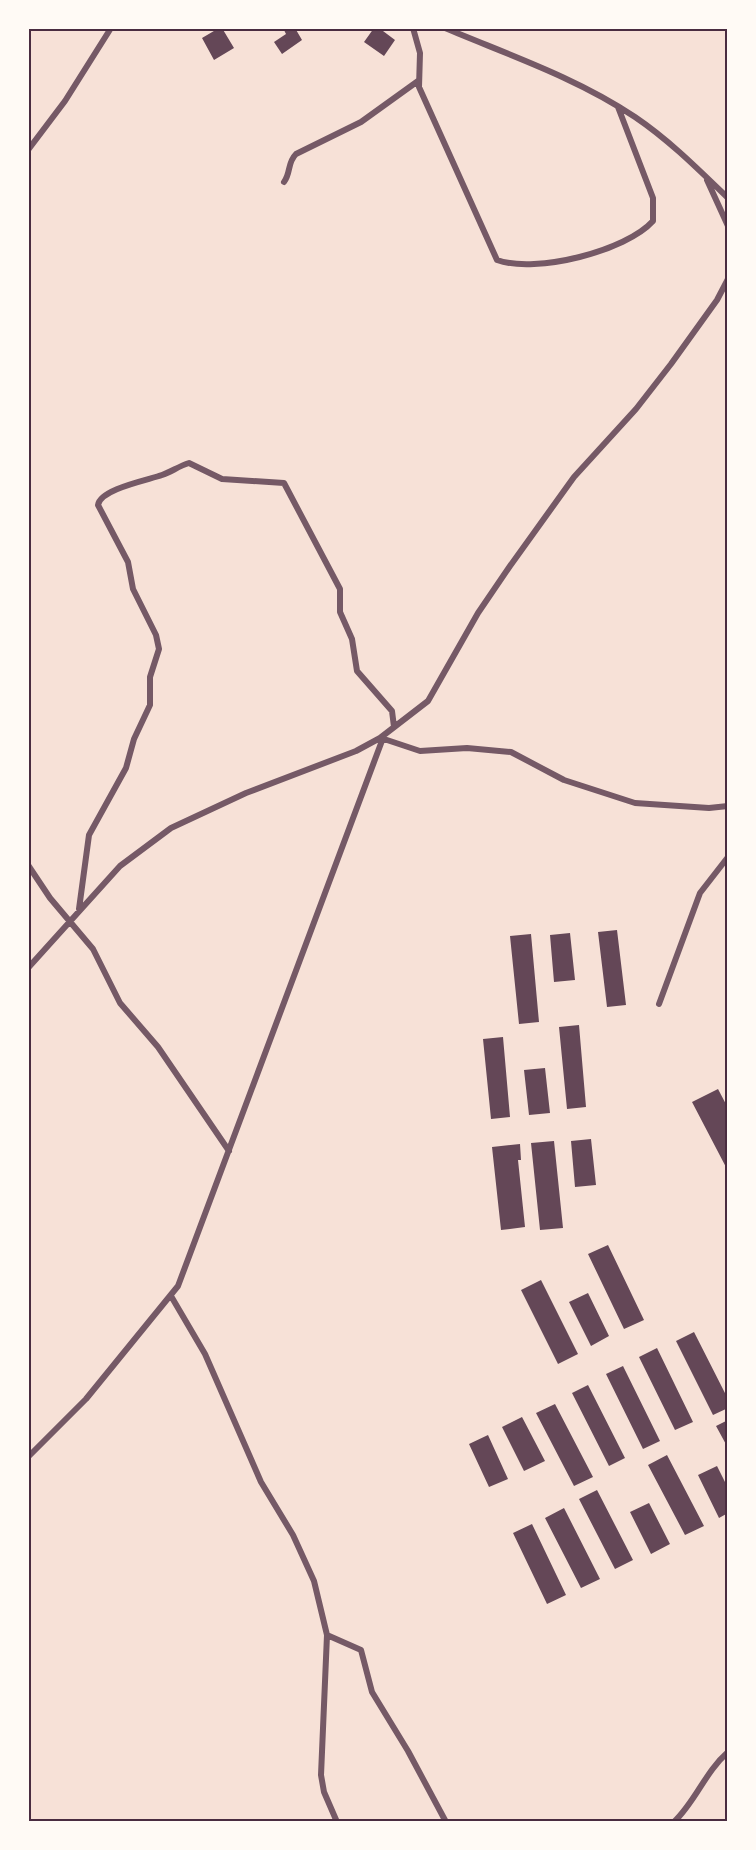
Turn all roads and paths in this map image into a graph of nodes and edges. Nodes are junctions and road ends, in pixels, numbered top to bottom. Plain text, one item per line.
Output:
1 (111, 28) edge
2 (413, 28) edge
3 (445, 28) edge
4 (418, 81) junction
5 (618, 107) junction
6 (28, 150) edge
7 (706, 177) junction
8 (284, 182) dead end
9 (728, 198) edge
10 (728, 226) edge
11 (728, 279) edge
12 (394, 727) junction
13 (382, 738) junction
14 (728, 806) edge
15 (728, 857) edge
16 (28, 864) edge
17 (78, 910) junction
18 (68, 921) junction
19 (28, 968) edge
20 (659, 1004) dead end
21 (229, 1151) junction
22 (171, 1296) junction
23 (28, 1457) edge
24 (327, 1635) junction
25 (728, 1752) edge
26 (337, 1821) edge
27 (447, 1821) edge
28 (674, 1821) edge

1 - 6 street
2 - 4 street
3 - 5 street
4 - 5 street
4 - 8 street
5 - 7 street
7 - 9 street
7 - 10 street
11 - 12 street
12 - 13 street
12 - 17 street
13 - 14 street
13 - 17 street
13 - 21 street
15 - 20 street
16 - 18 street
17 - 18 street
18 - 19 street
18 - 21 street
21 - 22 street
22 - 23 street
22 - 24 street
24 - 26 street
24 - 27 street
25 - 28 street

